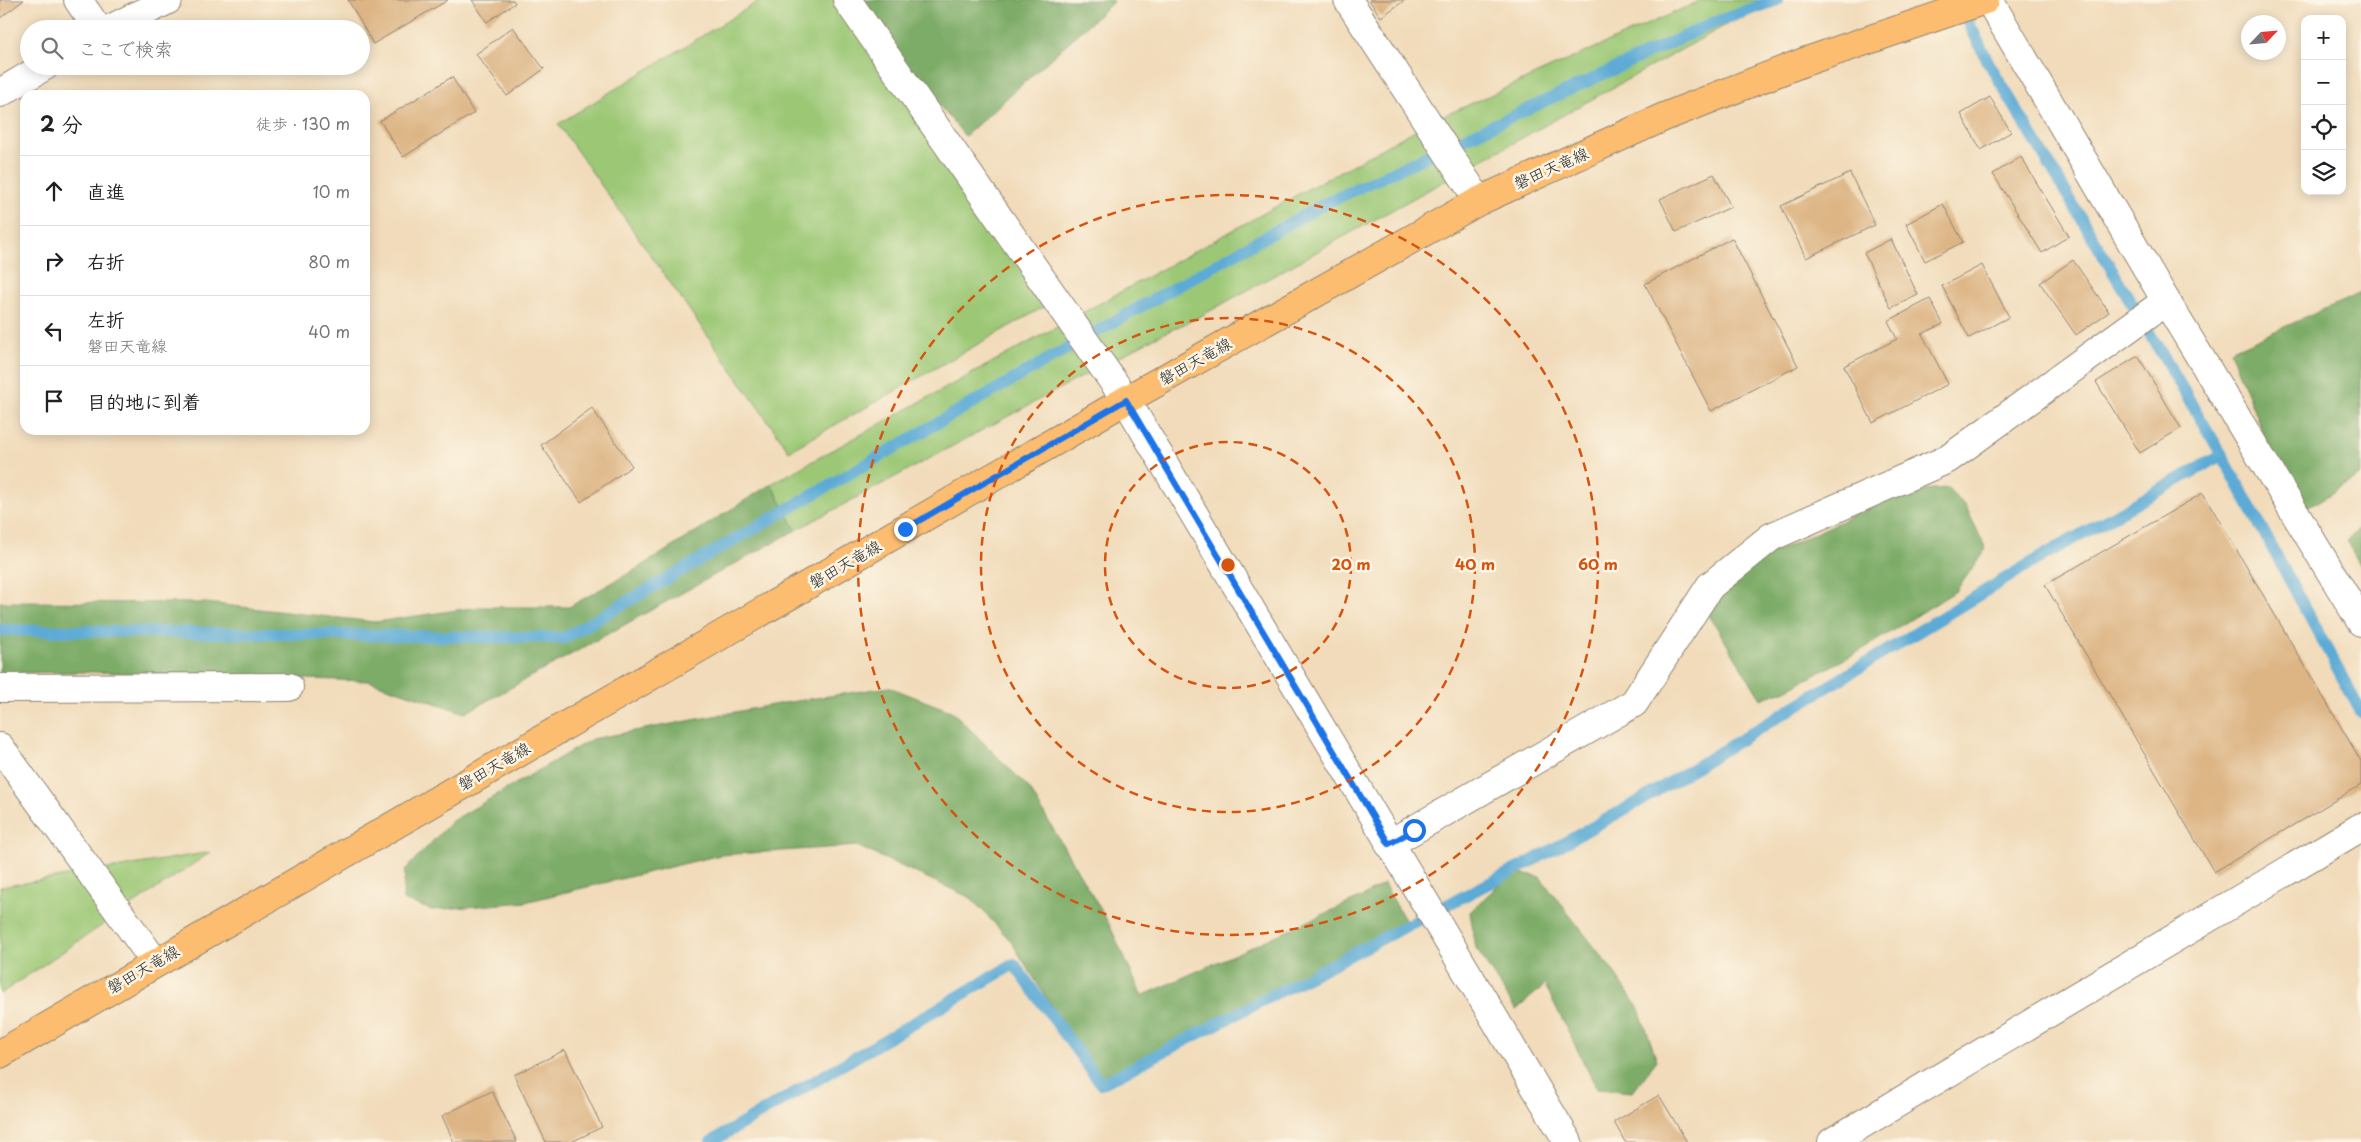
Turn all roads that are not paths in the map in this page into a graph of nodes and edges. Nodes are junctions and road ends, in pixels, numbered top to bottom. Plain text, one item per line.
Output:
1 (78, 0) edge
2 (168, 0) edge
3 (847, 0) edge
4 (1348, 0) edge
5 (1985, 0) edge
6 (1989, 0) edge
7 (92, 20) edge
8 (128, 20) edge
9 (30, 75) edge
10 (0, 93) edge
11 (1479, 201) junction
12 (2166, 301) junction
13 (1126, 400) junction
14 (2361, 622) edge
15 (289, 687) dead end
16 (0, 688) edge
17 (0, 747) edge
18 (2361, 827) edge
19 (1389, 844) junction
20 (155, 962) junction
21 (0, 1054) edge
22 (1568, 1142) edge
23 (1832, 1142) edge

1 - 7 street
2 - 8 street
3 - 13 street
4 - 11 street
5 - 11 main road, 磐田天竜線
6 - 12 street
9 - 10 street
11 - 13 main road, 磐田天竜線
12 - 14 street
12 - 19 street
13 - 19 street
13 - 20 main road, 磐田天竜線
15 - 16 street
17 - 20 street
18 - 23 street
19 - 22 street
20 - 21 main road, 磐田天竜線

